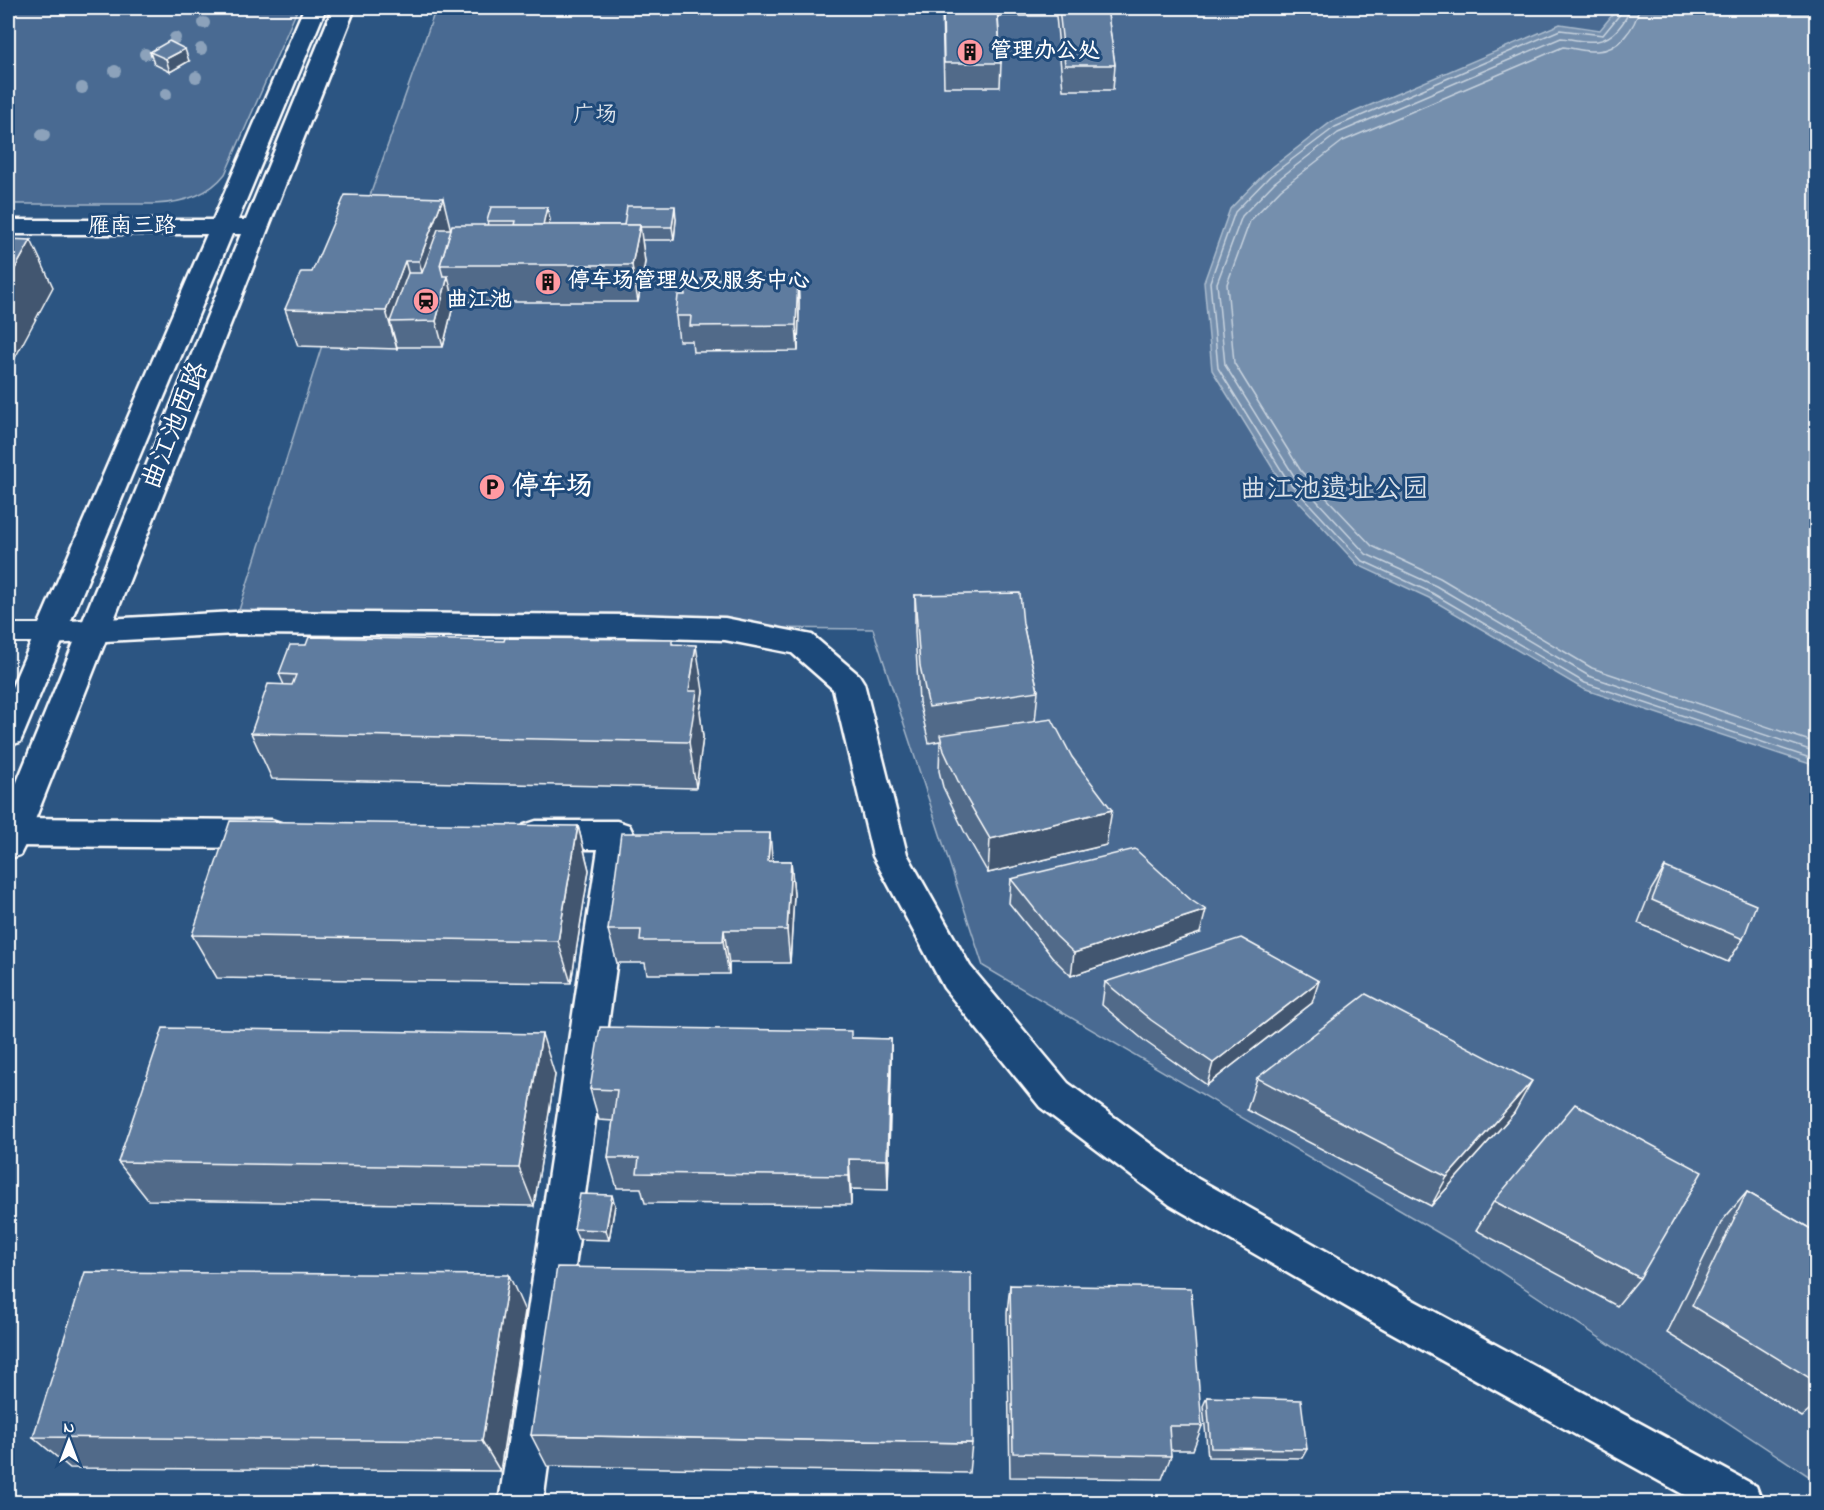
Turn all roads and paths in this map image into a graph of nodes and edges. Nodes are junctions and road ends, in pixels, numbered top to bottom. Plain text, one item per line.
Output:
1 (315, 8) edge
2 (344, 8) edge
3 (8, 227) edge
4 (222, 227) junction
5 (256, 227) junction
6 (8, 633) edge
7 (50, 633) junction
8 (93, 633) junction
9 (8, 733) edge
10 (309, 834) edge
11 (499, 835) edge
12 (10, 839) edge
13 (521, 1503) edge
14 (1740, 1503) edge

1 - 4 street, 曲江池西路
2 - 5 street, 曲江池西路
3 - 4 street, 雁南三路
4 - 5 street, 雁南三路
4 - 7 street, 曲江池西路
5 - 8 street, 曲江池西路
6 - 7 lane
7 - 8 street
7 - 9 street, 曲江池西路
8 - 12 street, 曲江池西路
8 - 14 street
10 - 12 street
11 - 13 street

